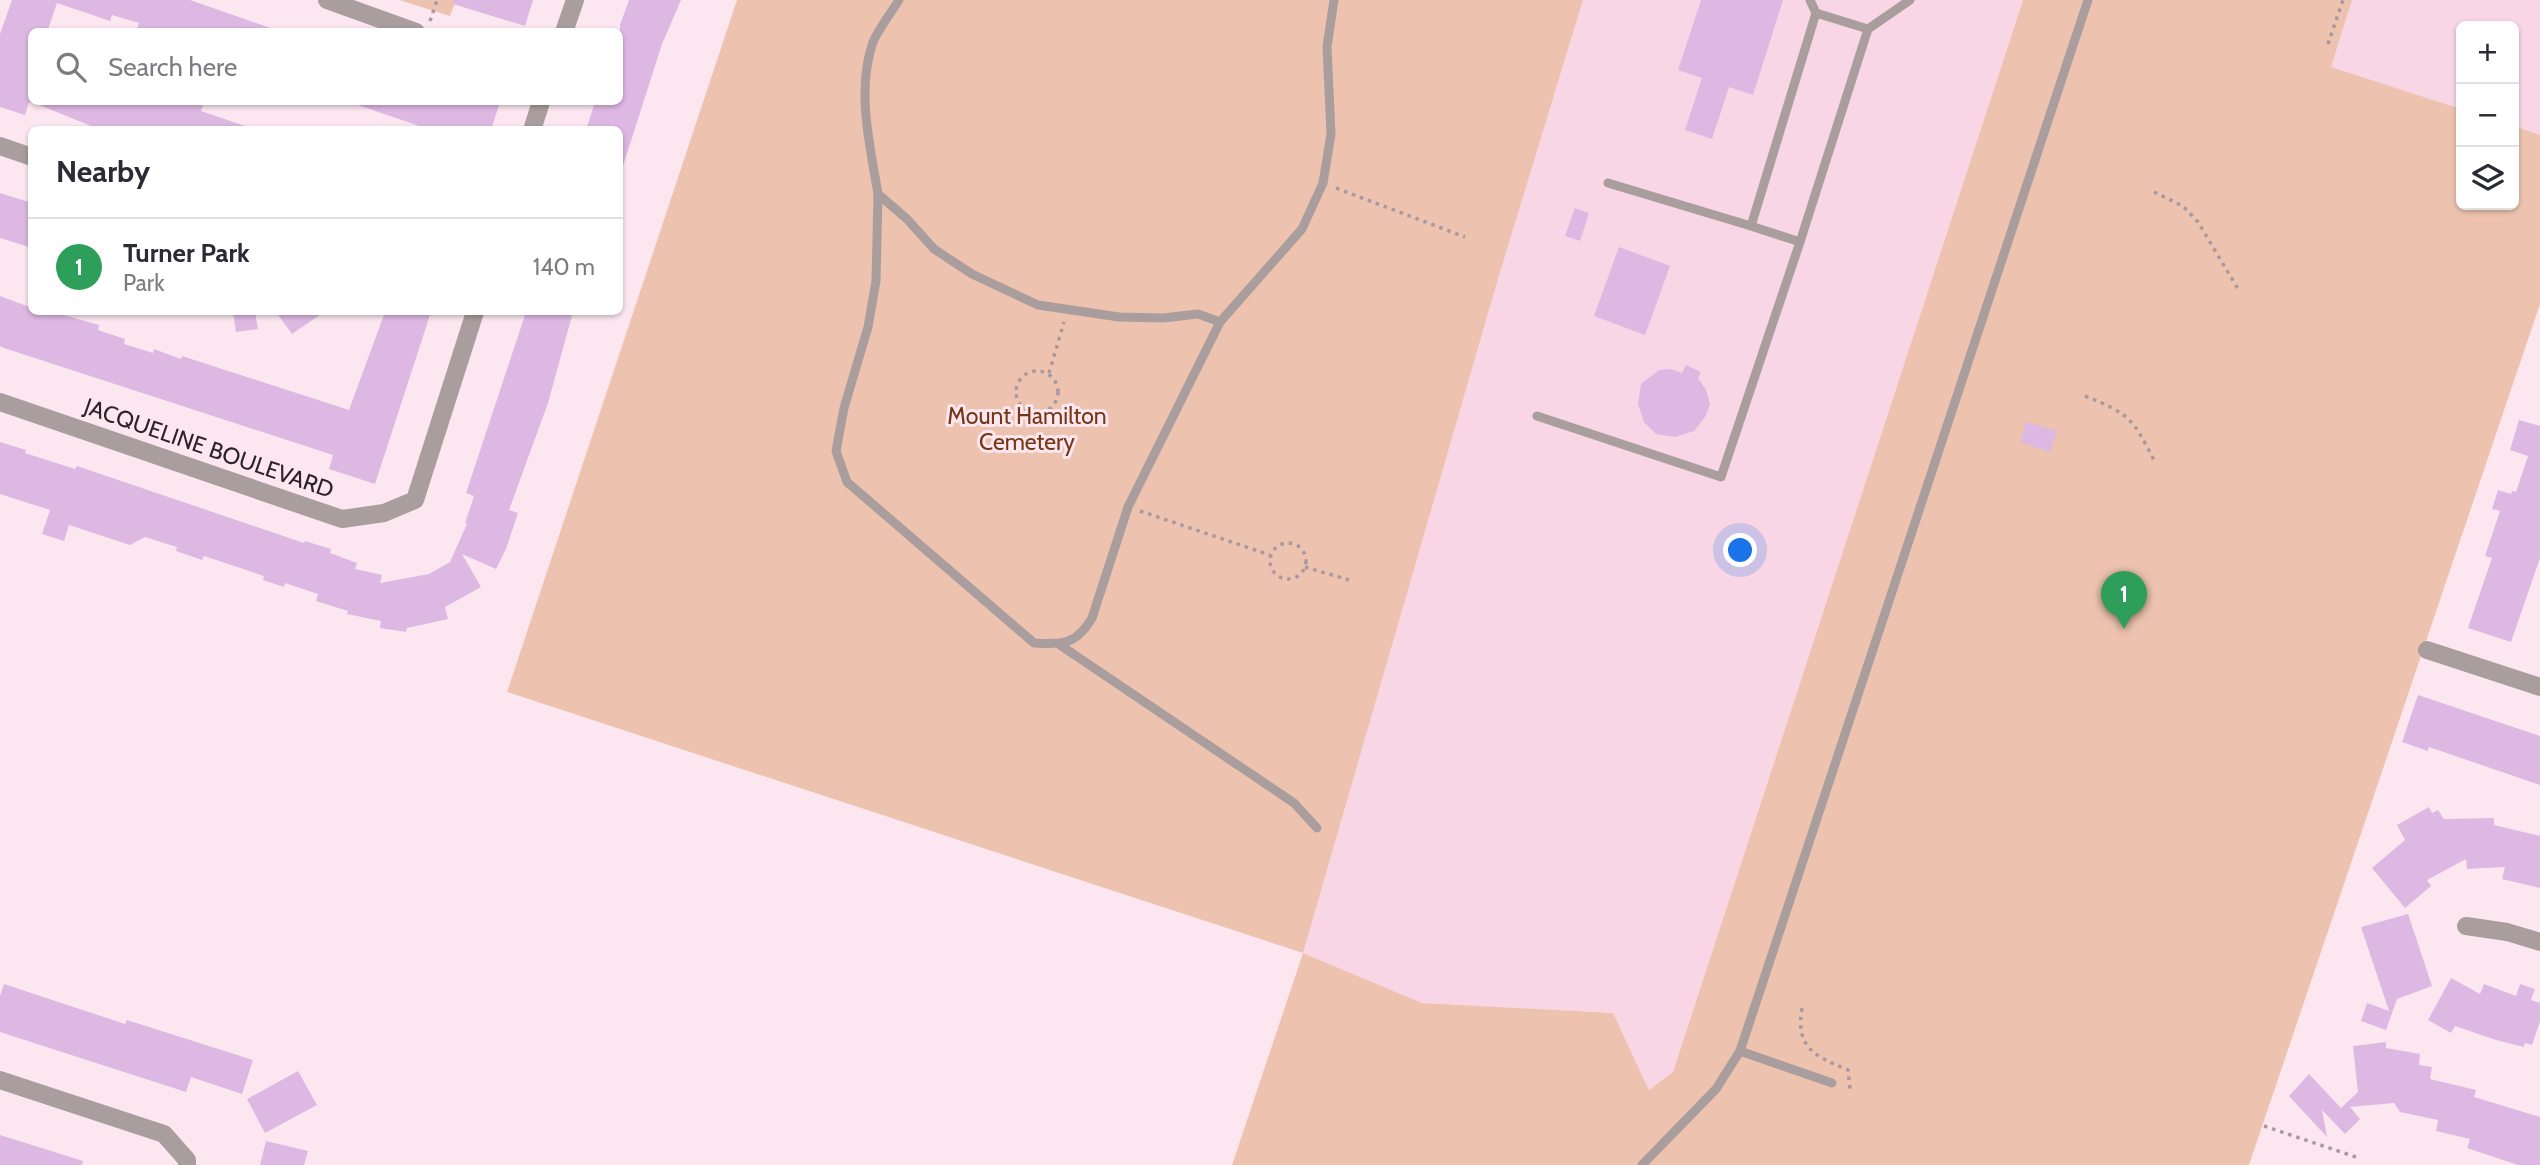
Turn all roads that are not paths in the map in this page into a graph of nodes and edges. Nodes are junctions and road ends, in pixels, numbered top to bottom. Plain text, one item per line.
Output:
1 (327, 0) edge
2 (575, 0) edge
3 (899, 0) edge
4 (1334, 0) edge
5 (1810, 0) edge
6 (1910, 0) edge
7 (2088, 0) edge
8 (1816, 13) junction
9 (405, 28) edge
10 (565, 28) edge
11 (1867, 29) junction
12 (540, 105) edge
13 (533, 126) edge
14 (0, 146) edge
15 (28, 156) edge
16 (1608, 183) dead end
17 (878, 194) junction
18 (1751, 226) junction
19 (1800, 242) junction
20 (474, 315) edge
21 (1220, 322) junction
22 (0, 402) edge
23 (1537, 416) dead end
24 (1060, 645) junction
25 (2427, 650) dead end
26 (2540, 687) edge
27 (1317, 828) dead end
28 (2466, 926) dead end
29 (2540, 942) edge
30 (1740, 1051) junction
31 (0, 1080) edge
32 (1832, 1083) dead end
33 (187, 1165) edge
34 (1642, 1165) edge

1 - 9 street
2 - 10 street
3 - 17 lane
4 - 21 lane
5 - 8 lane
6 - 11 lane
7 - 30 lane
8 - 11 lane
8 - 18 lane
11 - 19 lane
12 - 13 street
14 - 15 street
16 - 18 lane
17 - 21 lane
17 - 24 lane
18 - 19 lane
19 - 23 lane
20 - 22 street, JACQUELINE BOULEVARD
21 - 24 lane
24 - 27 lane
25 - 26 street
28 - 29 street
30 - 32 lane
30 - 34 lane
31 - 33 street

